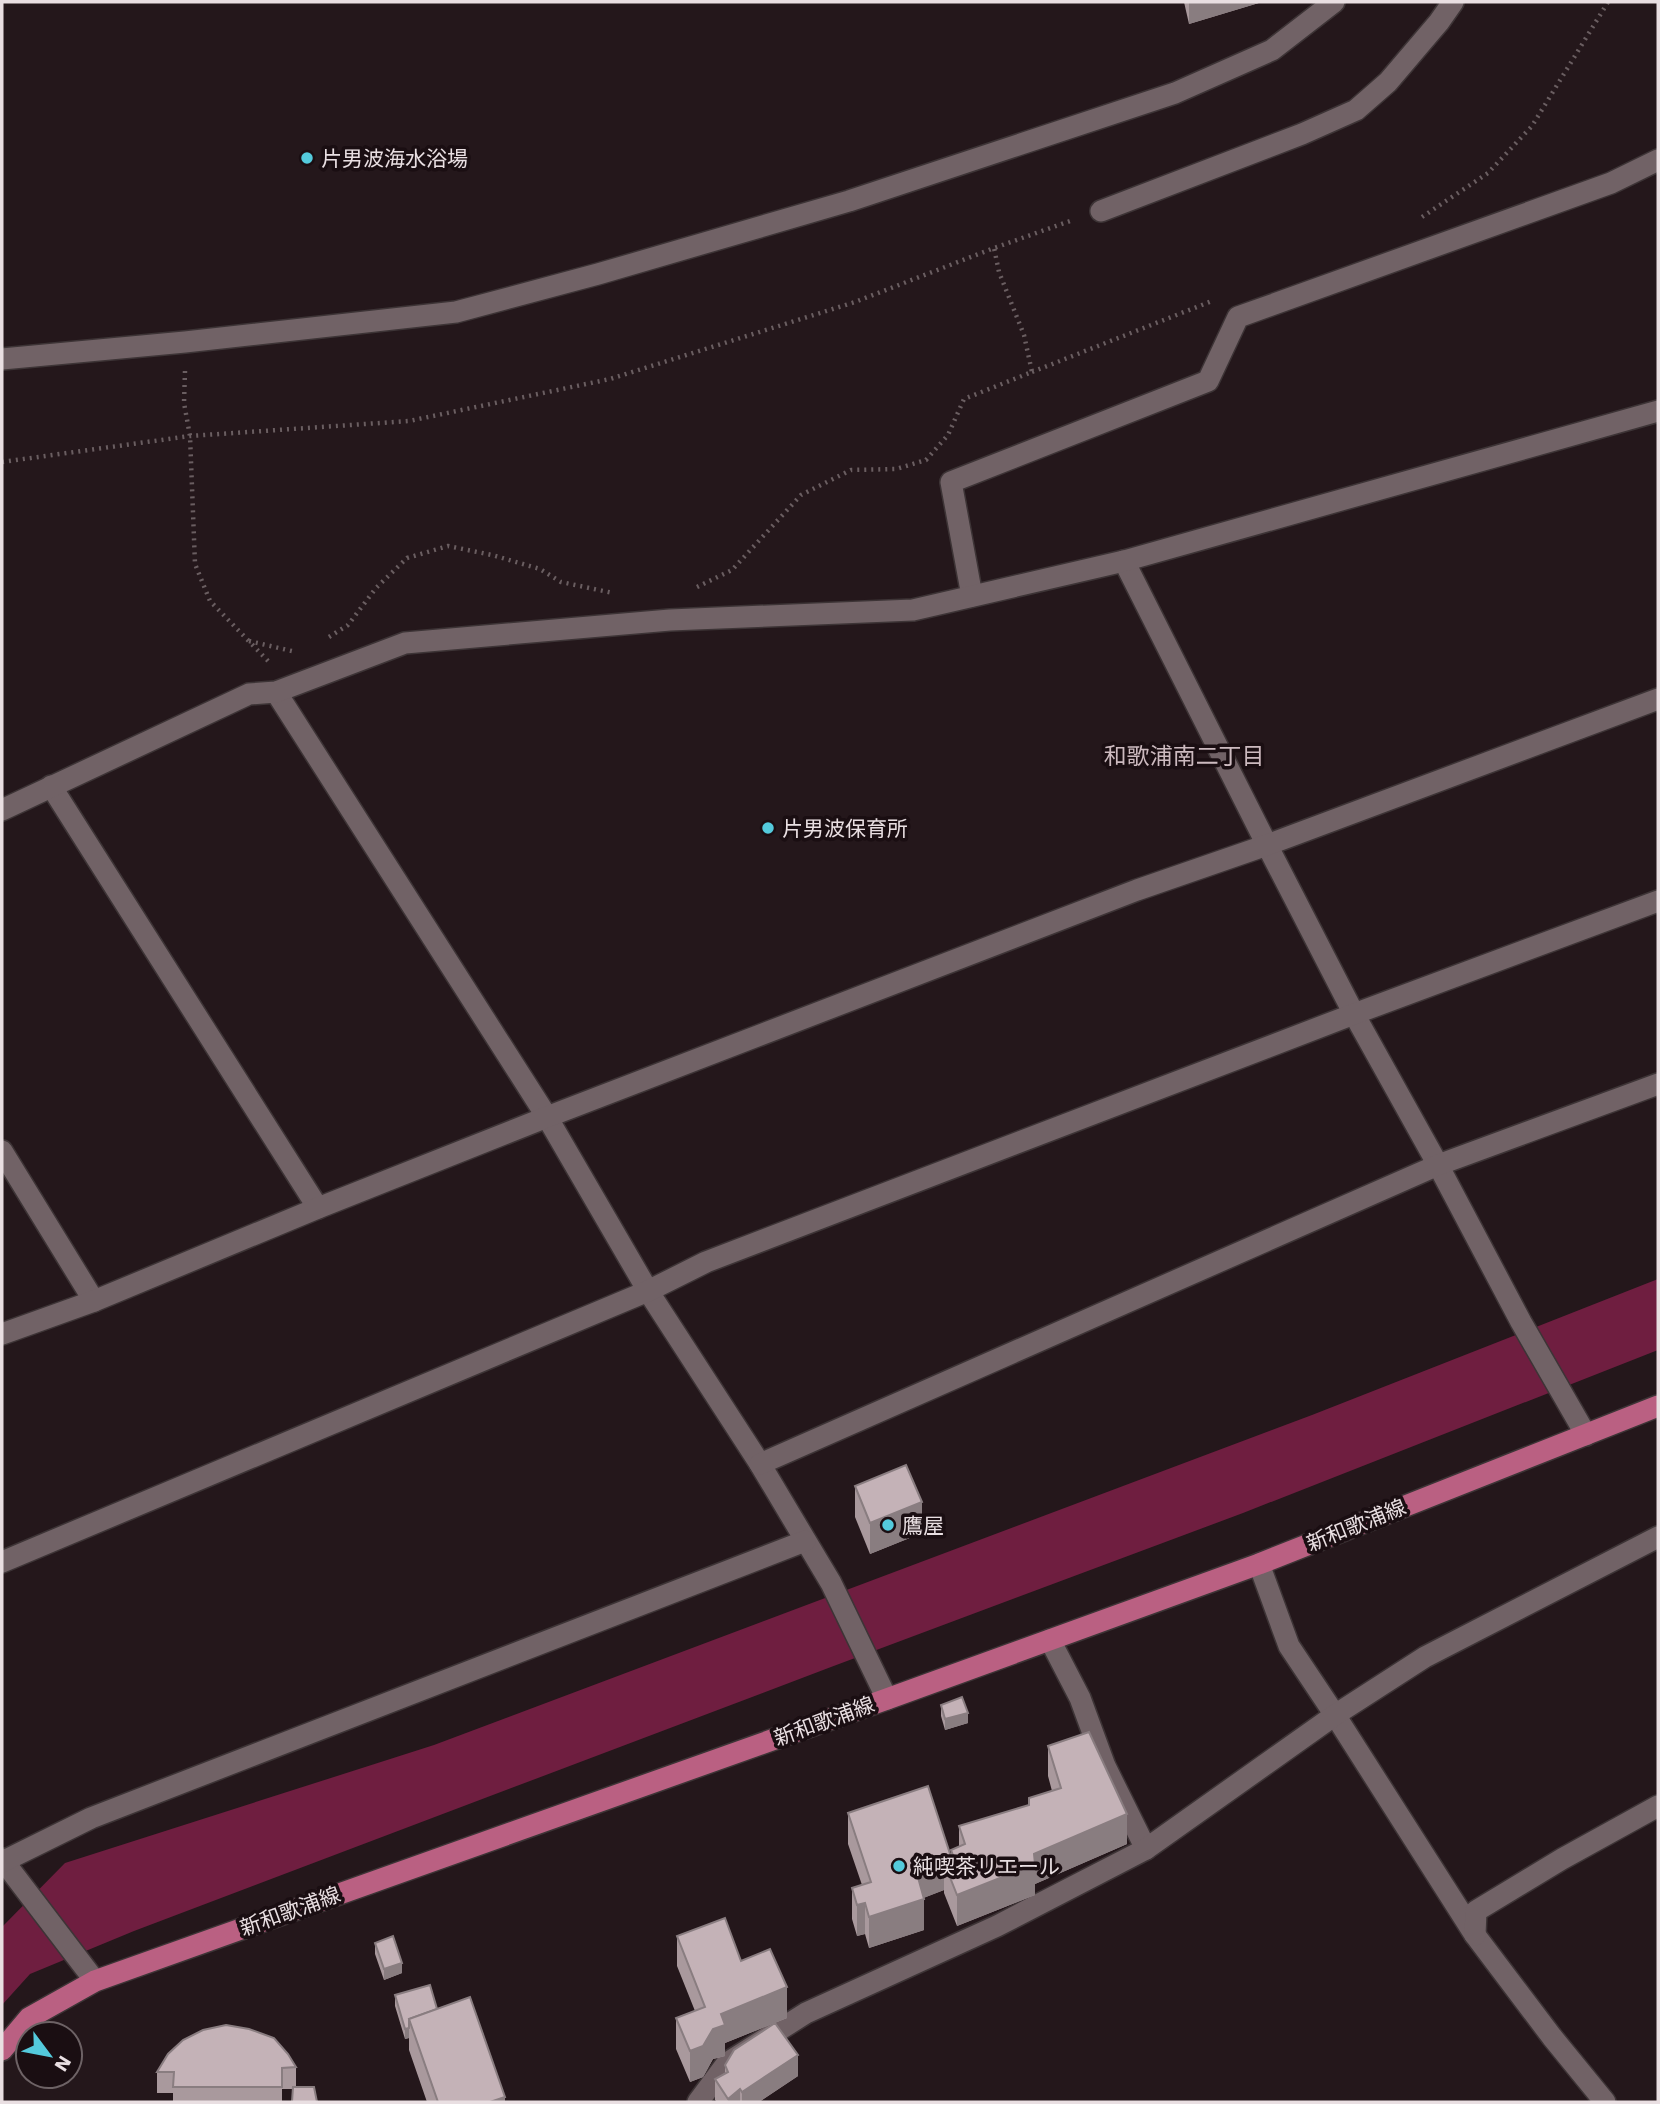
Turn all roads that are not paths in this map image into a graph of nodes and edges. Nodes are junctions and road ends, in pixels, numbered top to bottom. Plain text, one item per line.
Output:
1 (1334, 2) edge
2 (1454, 2) edge
3 (1658, 160) edge
4 (1101, 211) road end
5 (2, 359) edge
6 (1658, 411) edge
7 (1124, 561) junction
8 (972, 596) junction
9 (280, 690) junction
10 (1658, 699) edge
11 (51, 786) junction
12 (2, 810) edge
13 (1267, 845) junction
14 (1658, 901) edge
15 (1354, 1014) junction
16 (1658, 1084) edge
17 (547, 1117) junction
18 (2, 1151) edge
19 (1438, 1165) junction
20 (317, 1208) junction
21 (649, 1291) junction
22 (94, 1301) junction
23 (2, 1334) edge
24 (1658, 1406) edge
25 (1586, 1435) junction
26 (761, 1464) junction
27 (1658, 1537) edge
28 (805, 1541) junction
29 (2, 1562) edge
30 (1258, 1564) junction
31 (1050, 1640) junction
32 (887, 1699) junction
33 (1335, 1715) junction
34 (1658, 1806) edge
35 (1146, 1849) junction
36 (2, 1861) edge
37 (1475, 1935) junction
38 (95, 1981) junction
39 (2, 2050) edge
40 (698, 2102) edge
41 (1605, 2102) edge

1 - 5 street
2 - 4 street
3 - 8 street
6 - 7 street
7 - 8 street
7 - 13 street
8 - 9 street
9 - 11 street
9 - 17 street
10 - 13 street
11 - 12 street
11 - 20 street
13 - 15 street
13 - 17 street
14 - 15 street
15 - 19 street
15 - 21 street
16 - 19 street
17 - 20 street
17 - 21 street
18 - 22 street
19 - 25 street
19 - 26 street
20 - 22 street
21 - 26 street
21 - 29 street
22 - 23 street
24 - 25 main road, 新和歌浦線
25 - 30 main road, 新和歌浦線
26 - 28 street
27 - 33 street
28 - 32 street
28 - 36 street
30 - 31 main road, 新和歌浦線
30 - 33 street
31 - 32 main road, 新和歌浦線
31 - 35 street
32 - 38 main road, 新和歌浦線
33 - 35 street
33 - 37 street
34 - 37 street
35 - 40 street
36 - 38 street
37 - 41 street
38 - 39 main road, 新和歌浦線

